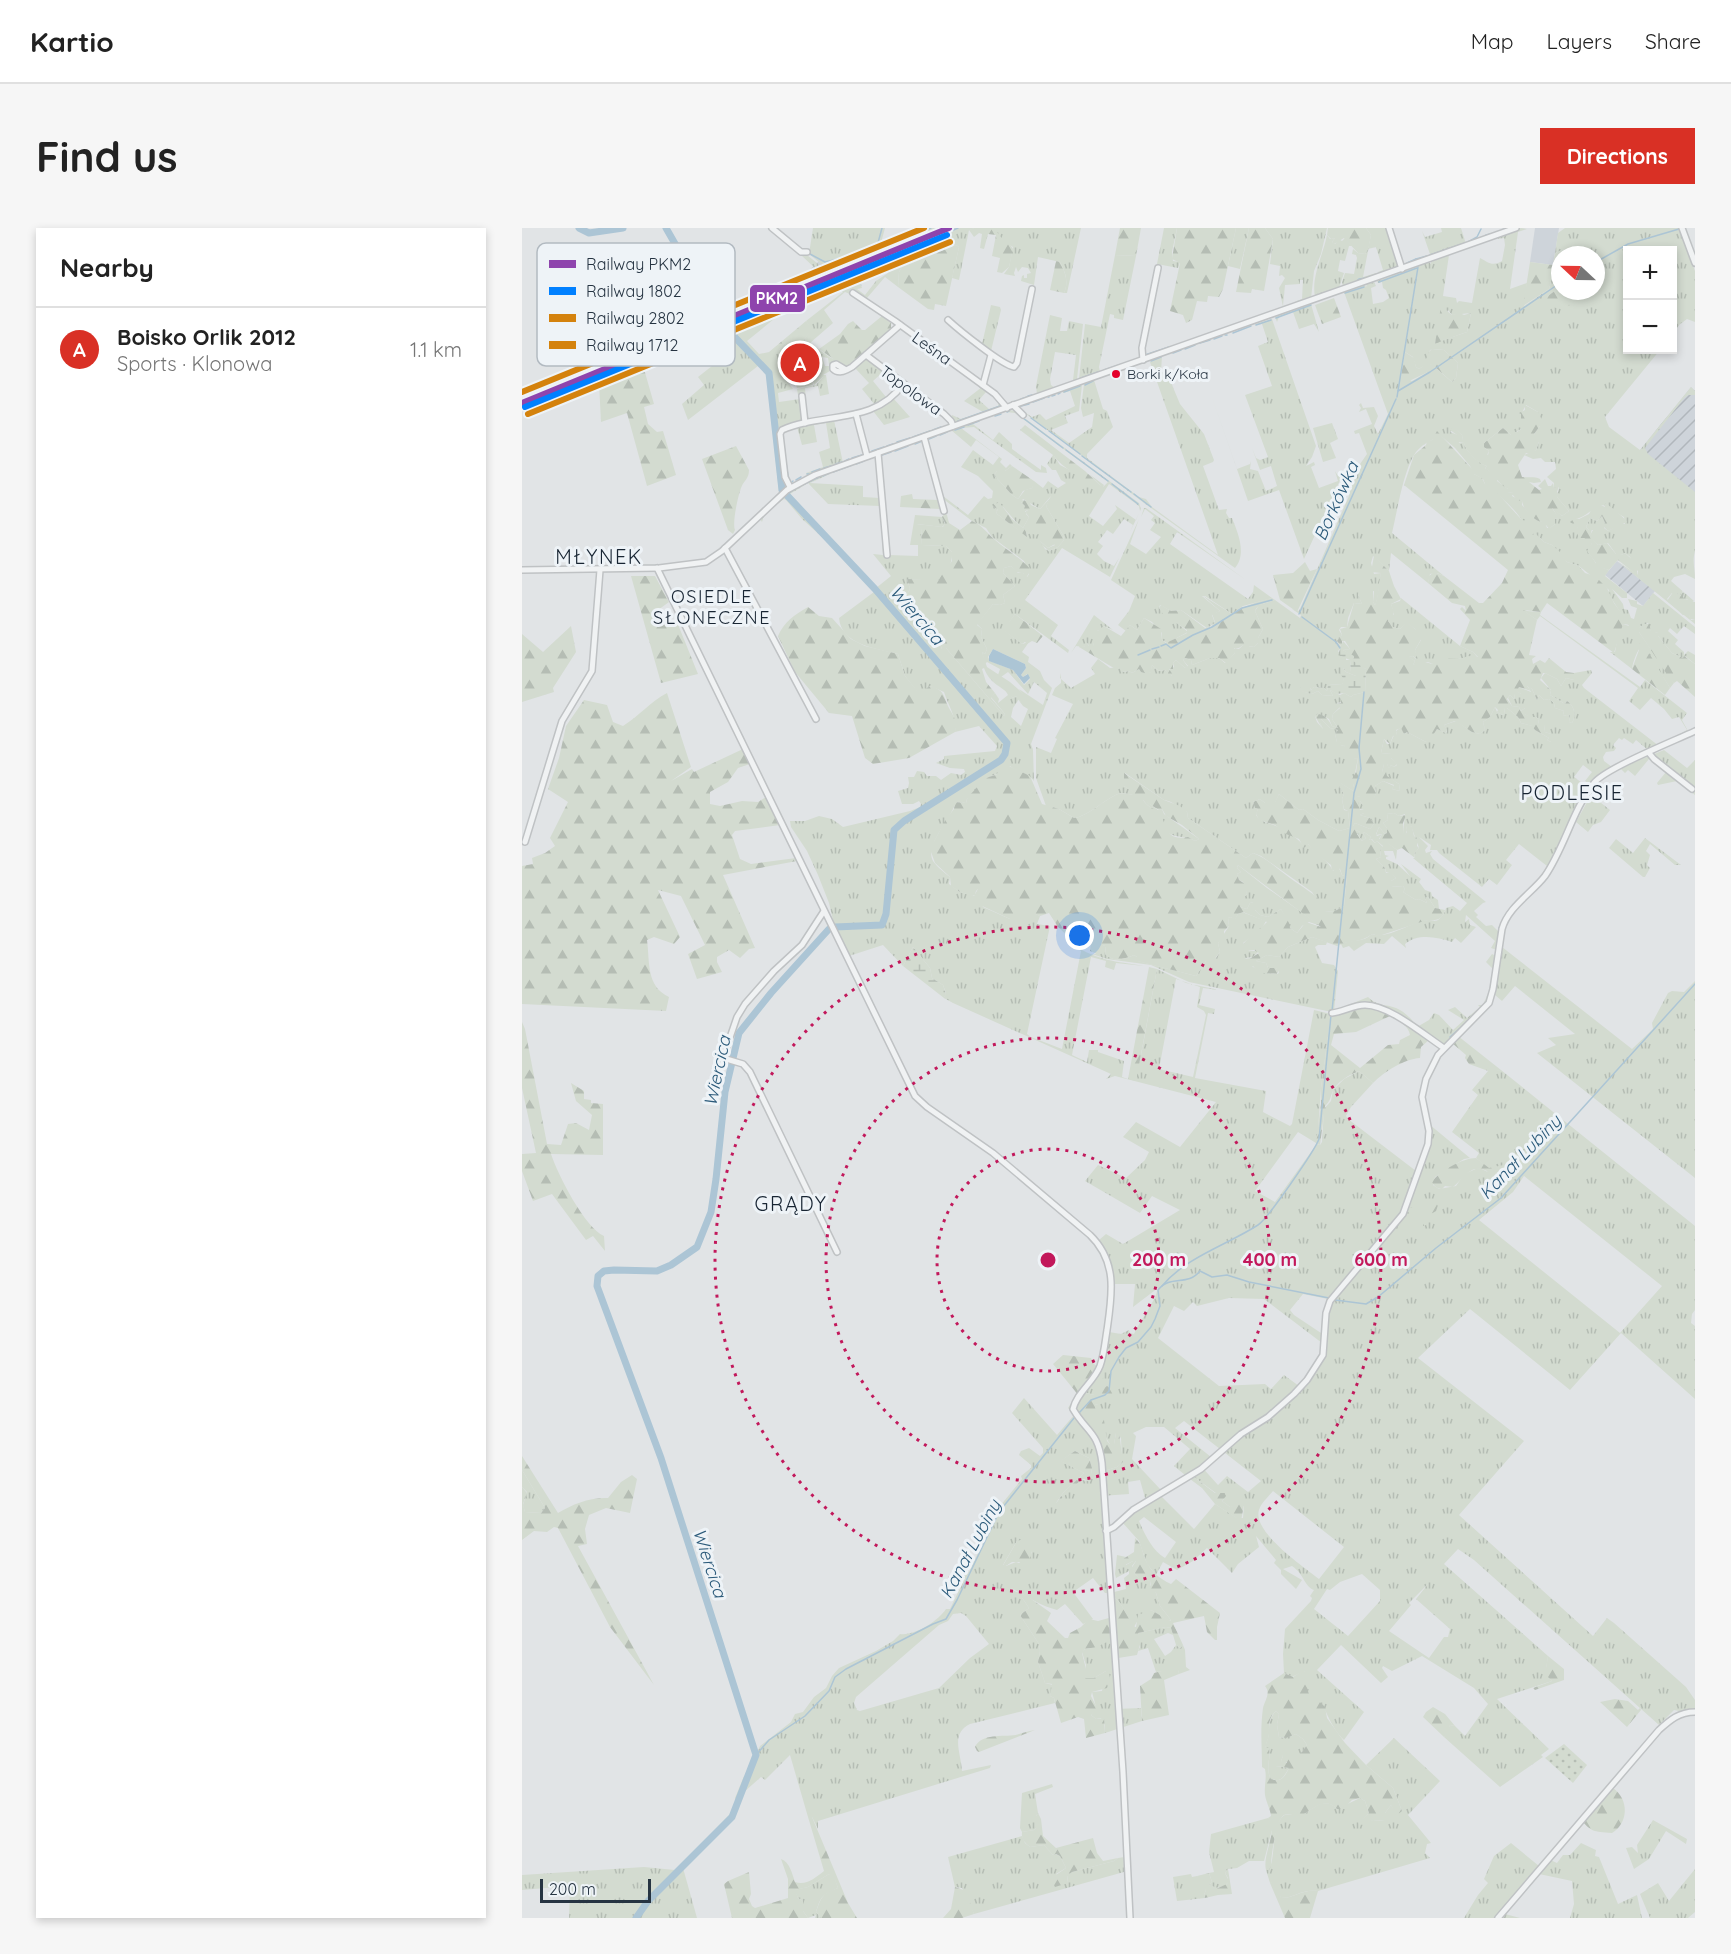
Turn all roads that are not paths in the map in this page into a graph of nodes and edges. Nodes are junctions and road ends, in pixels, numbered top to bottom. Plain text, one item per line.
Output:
1 (772, 228) edge
2 (1389, 228) edge
3 (1516, 228) edge
4 (1682, 228) edge
5 (807, 252) dead end
6 (1695, 263) edge
7 (1158, 268) dead end
8 (1402, 269) junction
9 (1032, 289) dead end
10 (853, 293) dead end
11 (948, 320) dead end
12 (900, 325) junction
13 (866, 355) junction
14 (991, 355) junction
15 (1143, 360) junction
16 (846, 370) dead end
17 (903, 384) junction
18 (983, 386) junction
19 (802, 396) dead end
20 (1010, 406) junction
21 (856, 414) junction
22 (1023, 415) dead end
23 (805, 423) junction
24 (953, 426) junction
25 (924, 437) junction
26 (878, 453) junction
27 (867, 456) junction
28 (789, 488) junction
29 (944, 511) dead end
30 (725, 548) junction
31 (887, 555) dead end
32 (657, 568) junction
33 (522, 570) edge
34 (600, 570) junction
35 (816, 719) dead end
36 (1695, 731) edge
37 (1649, 753) junction
38 (1692, 789) dead end
39 (525, 842) dead end
40 (824, 911) junction
41 (1332, 1013) dead end
42 (1444, 1048) junction
43 (837, 1252) dead end
44 (1106, 1531) junction
45 (1695, 1712) edge
46 (1130, 1918) edge
47 (1498, 1918) edge

1 - 5 street
2 - 8 street
3 - 8 street
4 - 6 street
7 - 15 street
8 - 15 street
9 - 14 street
10 - 12 street, Leśna
11 - 14 street
12 - 13 street
12 - 18 street, Leśna
13 - 16 street
13 - 17 street, Topolowa
14 - 18 street
15 - 20 street
17 - 21 street
17 - 24 street, Topolowa
18 - 20 street, Leśna
19 - 23 street
20 - 22 street, Leśna
20 - 24 street
21 - 23 street
21 - 27 street
23 - 28 street
24 - 25 street
25 - 26 street
25 - 29 street
26 - 27 street
26 - 31 street
27 - 28 street
28 - 30 street
30 - 32 street
30 - 35 street
32 - 34 street
32 - 40 street
33 - 34 street
34 - 39 street
36 - 37 street
37 - 38 street
37 - 42 street
40 - 43 street
40 - 44 street
41 - 42 street
42 - 44 street
44 - 46 street
45 - 47 street

